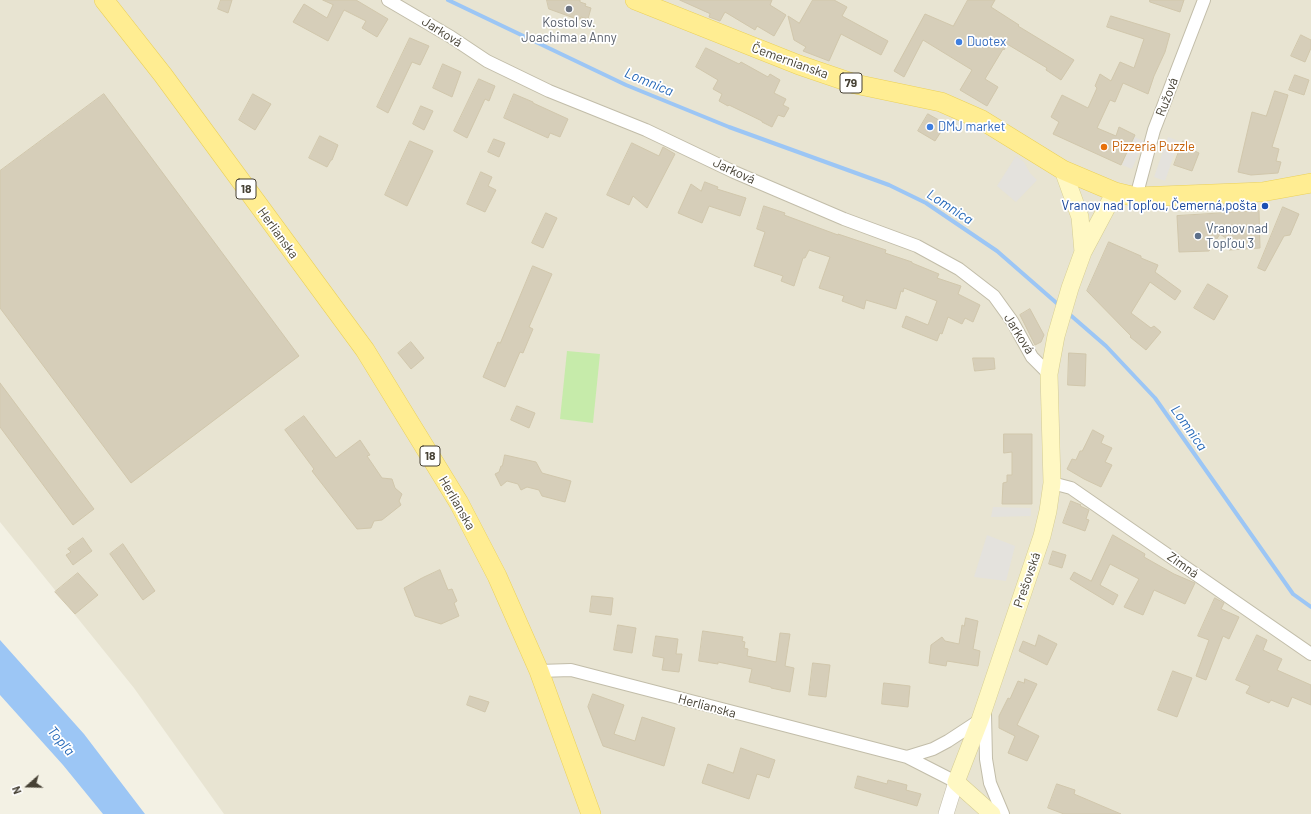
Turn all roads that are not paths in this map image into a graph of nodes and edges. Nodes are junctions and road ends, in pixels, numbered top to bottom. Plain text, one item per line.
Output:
1 (104, 0) edge
2 (388, 0) edge
3 (634, 0) edge
4 (1204, 0) edge
5 (1064, 170) junction
6 (1311, 183) edge
7 (1115, 192) junction
8 (1136, 197) junction
9 (1084, 252) junction
10 (1049, 374) junction
11 (1052, 483) junction
12 (1311, 654) edge
13 (539, 671) junction
14 (982, 714) junction
15 (907, 757) junction
16 (956, 782) junction
17 (591, 814) edge
18 (946, 814) edge
19 (992, 814) edge
20 (1003, 814) edge

1 - 13 main road, Herlianska / 18
2 - 10 street, Jarková
3 - 5 main road, Čemernianska / 79
4 - 8 street, Ružová
5 - 7 main road, Čemernianska / 79
5 - 9 main road
6 - 8 main road, Čemernianska / 79
7 - 8 main road, Čemernianska / 79
7 - 9 main road, Prešovská
9 - 10 main road, Prešovská
10 - 11 main road, Prešovská
11 - 12 street, Zimná
11 - 14 main road, Prešovská
13 - 15 street, Herlianska
13 - 17 main road, 18
14 - 15 street
14 - 16 main road, Prešovská
14 - 20 street
15 - 16 street, Herlianska
16 - 18 street, Prešovská
16 - 19 main road, Herlianska

